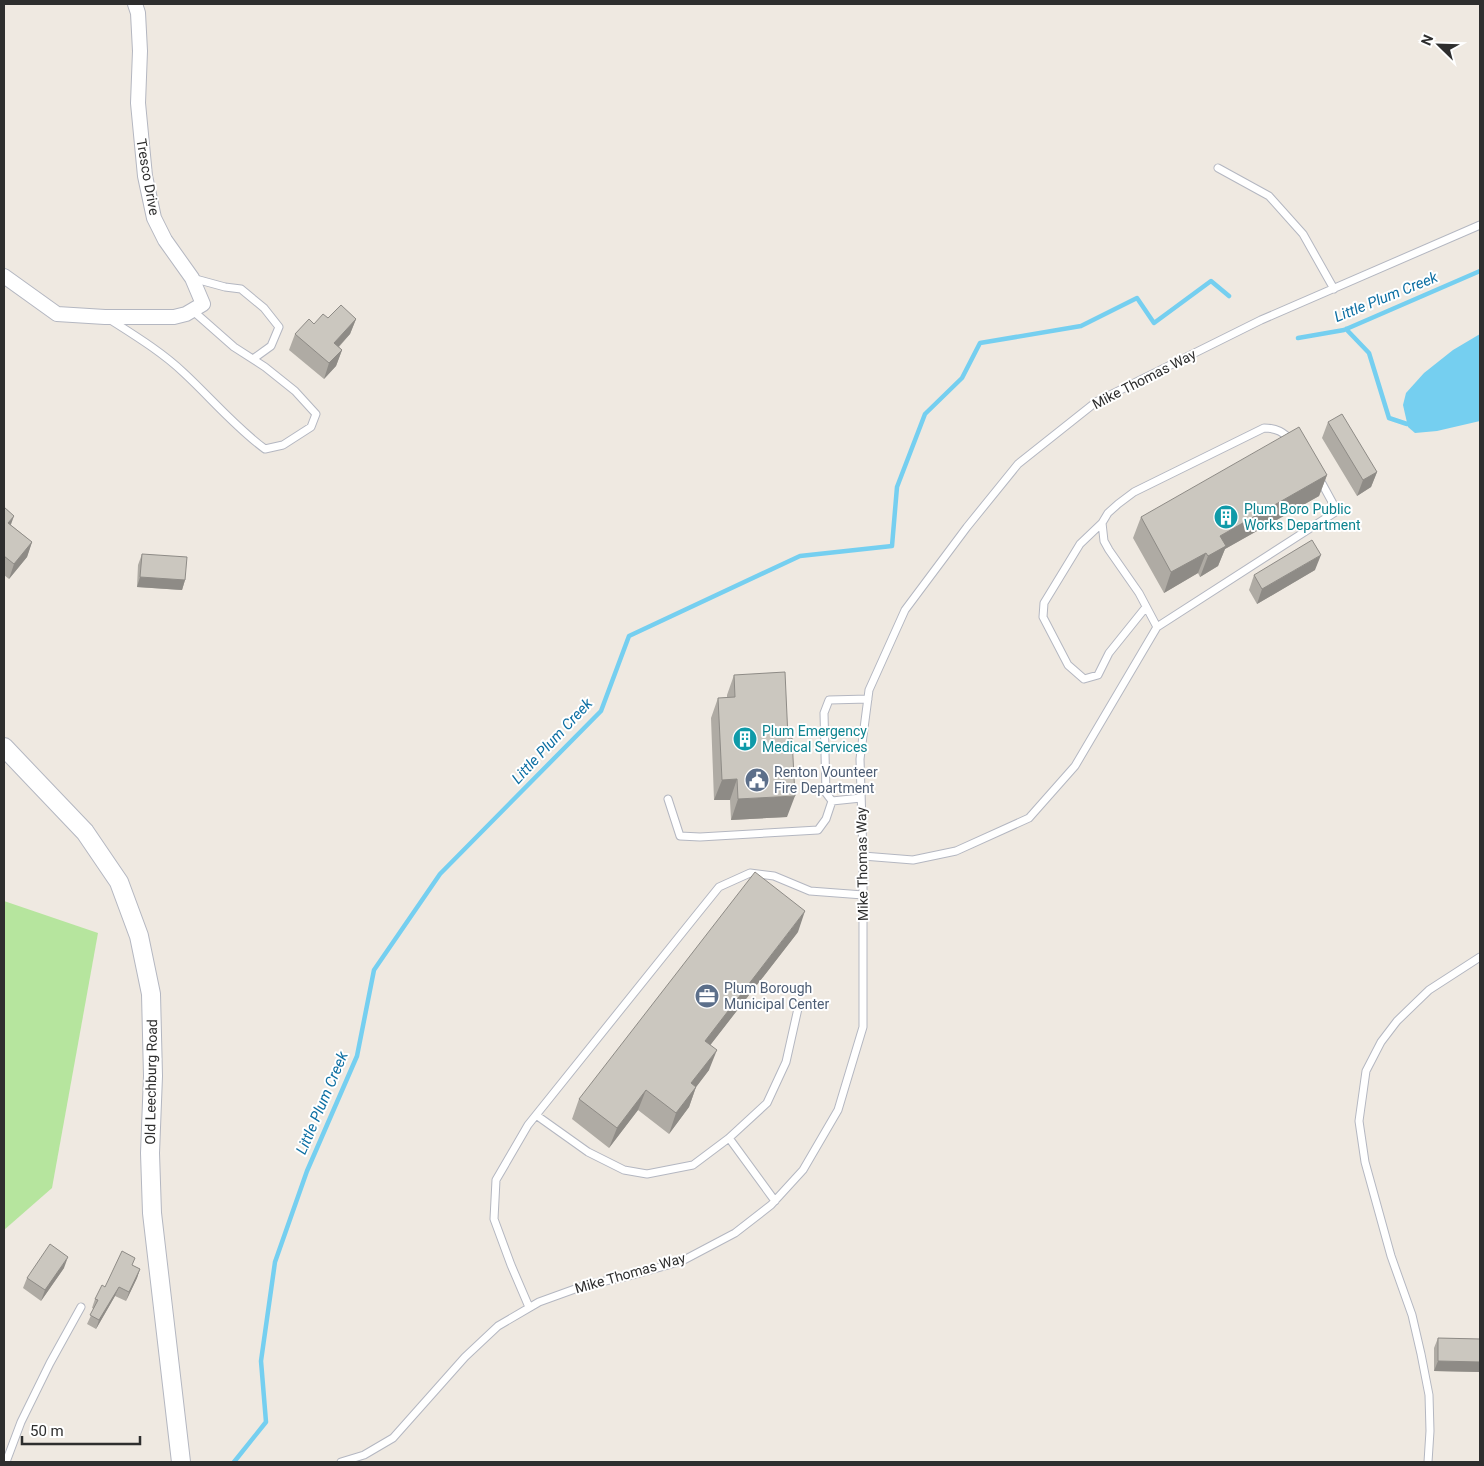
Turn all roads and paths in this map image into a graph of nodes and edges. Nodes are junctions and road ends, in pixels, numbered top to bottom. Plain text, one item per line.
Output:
1 (135, 4) edge
2 (1218, 168) dead end
3 (1480, 225) edge
4 (4, 276) edge
5 (192, 278) junction
6 (1334, 289) junction
7 (192, 310) junction
8 (105, 317) junction
9 (253, 359) junction
10 (1295, 444) edge
11 (1315, 472) edge
12 (1102, 523) junction
13 (1146, 607) junction
14 (1157, 627) junction
15 (868, 699) junction
16 (4, 747) edge
17 (861, 798) junction
18 (668, 799) dead end
19 (832, 801) junction
20 (863, 856) junction
21 (863, 895) junction
22 (1480, 957) edge
23 (799, 1004) dead end
24 (536, 1115) junction
25 (729, 1138) junction
26 (774, 1201) junction
27 (82, 1307) dead end
28 (530, 1307) junction
29 (6, 1462) edge
30 (181, 1462) edge
31 (341, 1462) edge
32 (1428, 1462) edge

1 - 5 street, Tresco Drive
2 - 6 lane
3 - 6 lane, Mike Thomas Way
4 - 8 street
5 - 7 street, Tresco Drive
5 - 9 lane
6 - 15 lane, Mike Thomas Way
7 - 8 street
7 - 9 lane
8 - 9 lane
10 - 12 lane
11 - 14 lane
12 - 13 lane
12 - 13 lane
13 - 14 lane
14 - 20 lane
15 - 17 lane, Mike Thomas Way
15 - 19 lane
16 - 30 street, Old Leechburg Road
17 - 19 lane
17 - 20 lane, Mike Thomas Way
18 - 19 lane
20 - 21 lane, Mike Thomas Way
21 - 24 lane
21 - 26 lane, Mike Thomas Way
22 - 32 lane
23 - 25 lane
24 - 25 lane
24 - 28 lane
25 - 26 lane
26 - 28 lane, Mike Thomas Way
27 - 29 lane
28 - 31 lane, Mike Thomas Way

